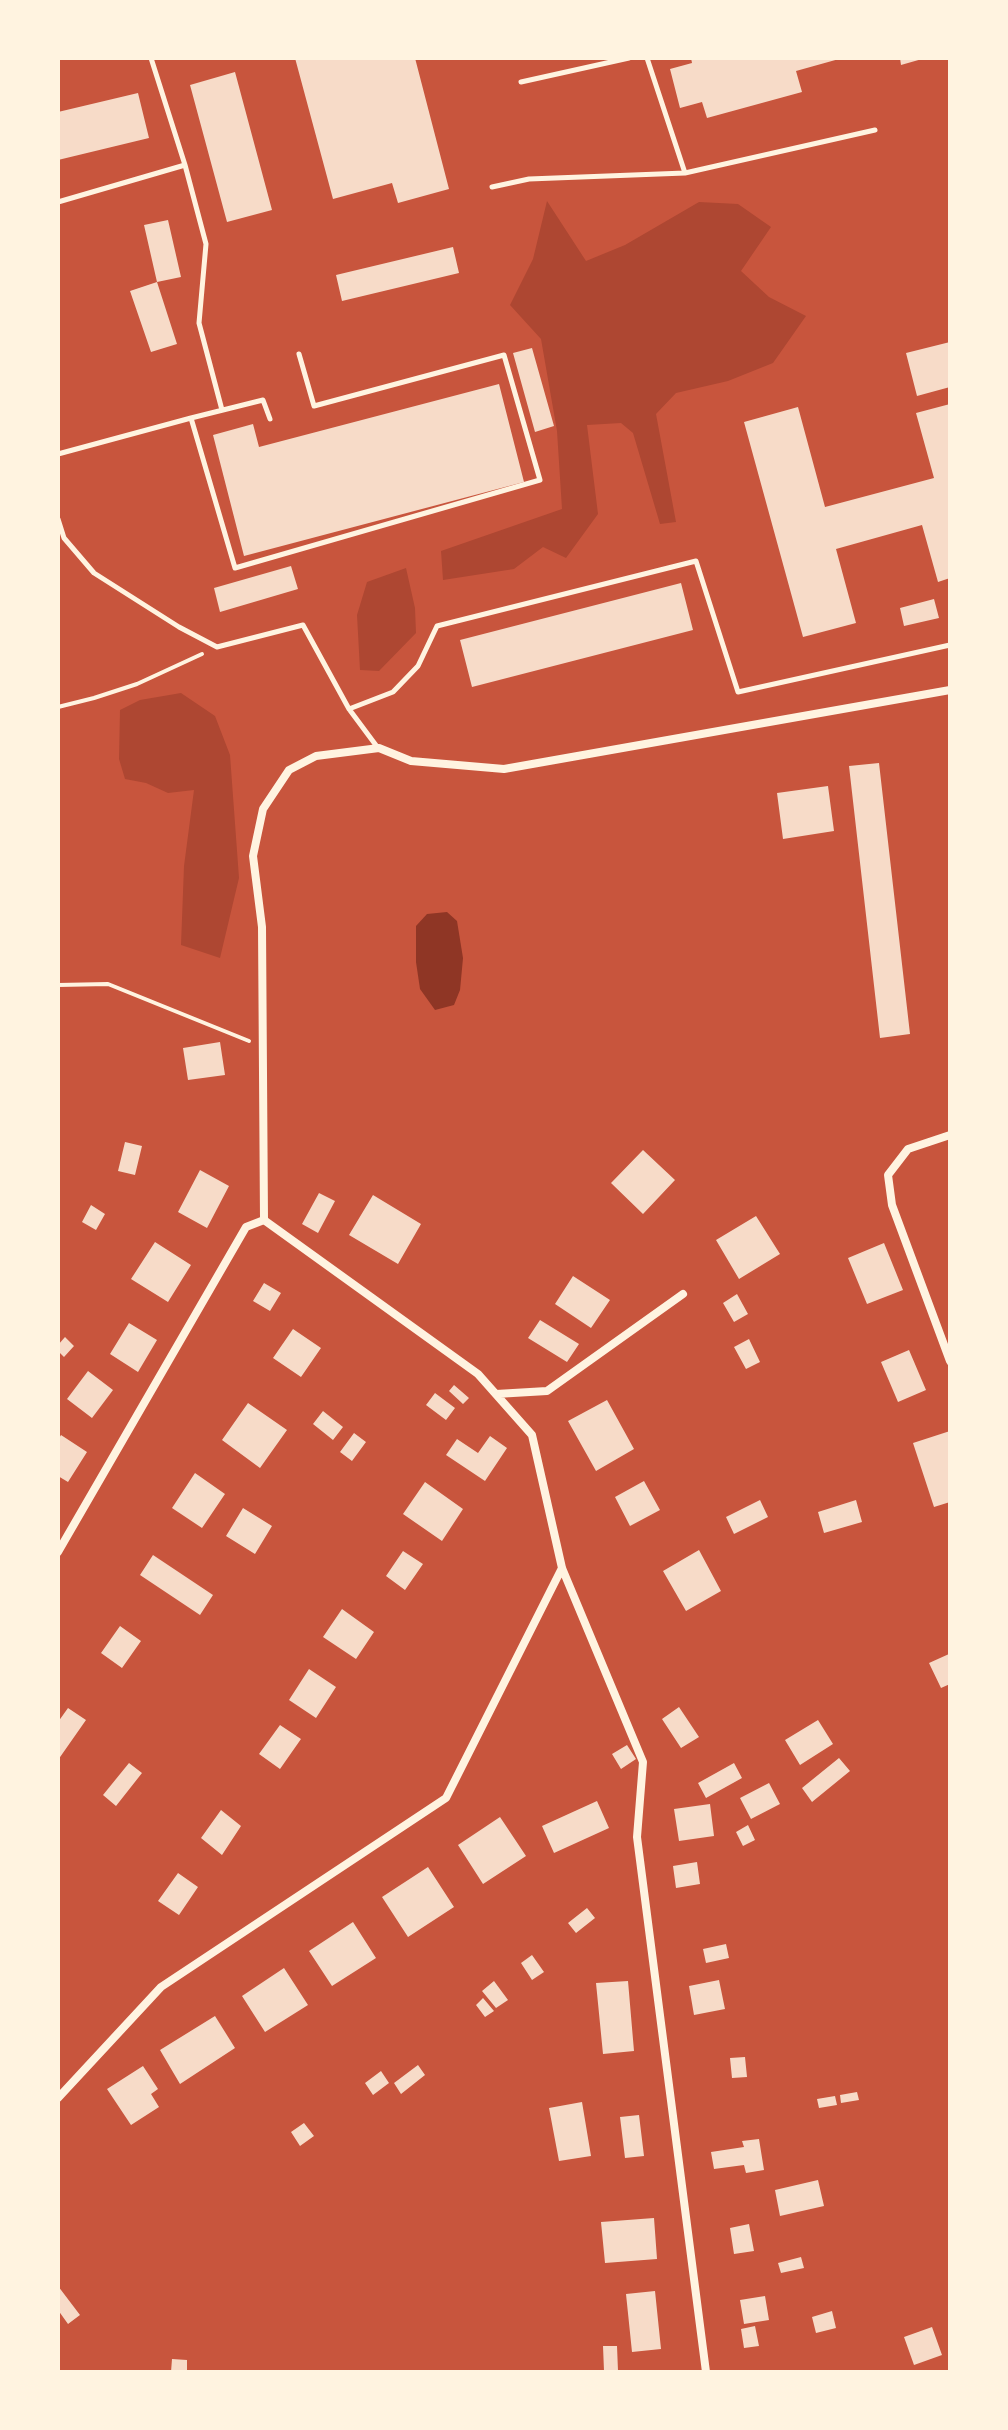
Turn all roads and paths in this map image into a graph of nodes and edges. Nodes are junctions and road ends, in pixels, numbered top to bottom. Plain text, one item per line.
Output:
1 (151, 58) edge
2 (629, 58) edge
3 (647, 58) edge
4 (521, 82) dead end
5 (875, 130) dead end
6 (185, 165) junction
7 (685, 173) junction
8 (492, 187) dead end
9 (58, 202) edge
10 (299, 354) dead end
11 (222, 410) junction
12 (191, 418) junction
13 (270, 419) dead end
14 (58, 454) edge
15 (58, 519) edge
16 (61, 539) edge
17 (950, 645) edge
18 (217, 647) junction
19 (950, 690) edge
20 (58, 707) edge
21 (349, 709) junction
22 (379, 748) junction
23 (58, 985) edge
24 (263, 1046) junction
25 (950, 1135) edge
26 (264, 1220) junction
27 (683, 1294) dead end
28 (950, 1361) edge
29 (496, 1394) junction
30 (58, 1552) edge
31 (562, 1568) junction
32 (58, 2098) edge
33 (706, 2372) edge

1 - 6 lane
2 - 4 lane
3 - 7 lane
5 - 7 lane
6 - 9 lane
6 - 11 lane
7 - 8 lane
10 - 12 lane
11 - 12 lane
11 - 13 lane
12 - 14 lane
15 - 16 lane
16 - 18 lane
17 - 21 lane
18 - 20 path
18 - 21 lane
19 - 22 street
21 - 22 lane
22 - 24 street
23 - 24 path
24 - 26 street
25 - 28 street
26 - 29 street
26 - 30 street
27 - 29 street
29 - 31 street
31 - 32 street
31 - 33 street

